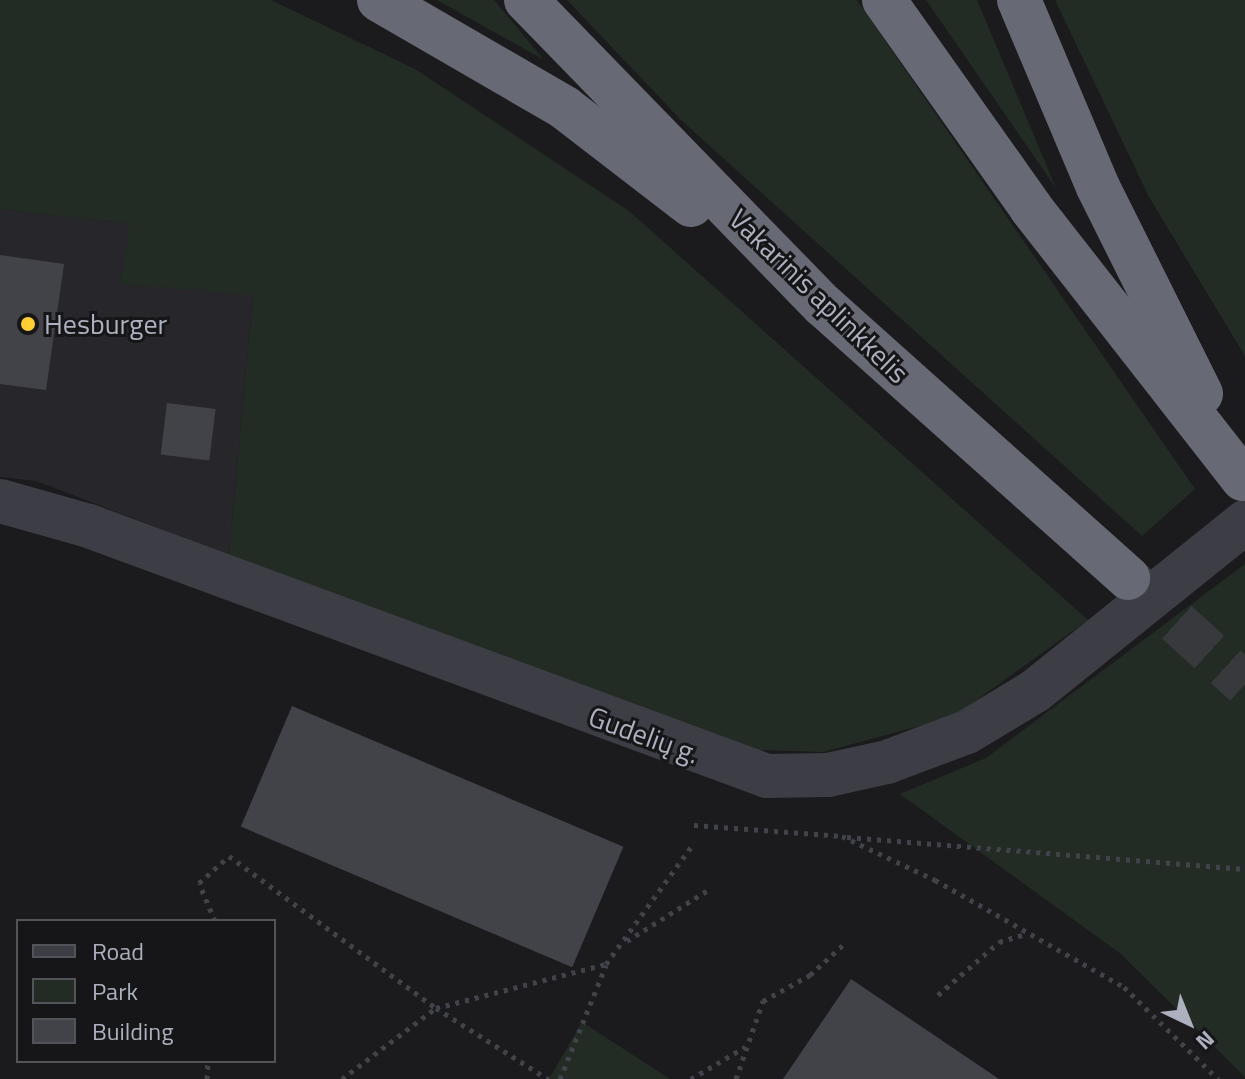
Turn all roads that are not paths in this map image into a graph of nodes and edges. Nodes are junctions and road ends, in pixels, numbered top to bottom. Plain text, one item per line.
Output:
1 (379, 0) edge
2 (526, 0) edge
3 (884, 0) edge
4 (1019, 0) edge
5 (824, 306) junction
6 (0, 501) edge
7 (1245, 522) edge
8 (1128, 578) tunnel mouth

1 - 5 highway
2 - 5 highway, Vakarinis aplinkkelis
3 - 4 highway
5 - 8 highway, Vakarinis aplinkkelis
6 - 7 street, Gudelių g.

